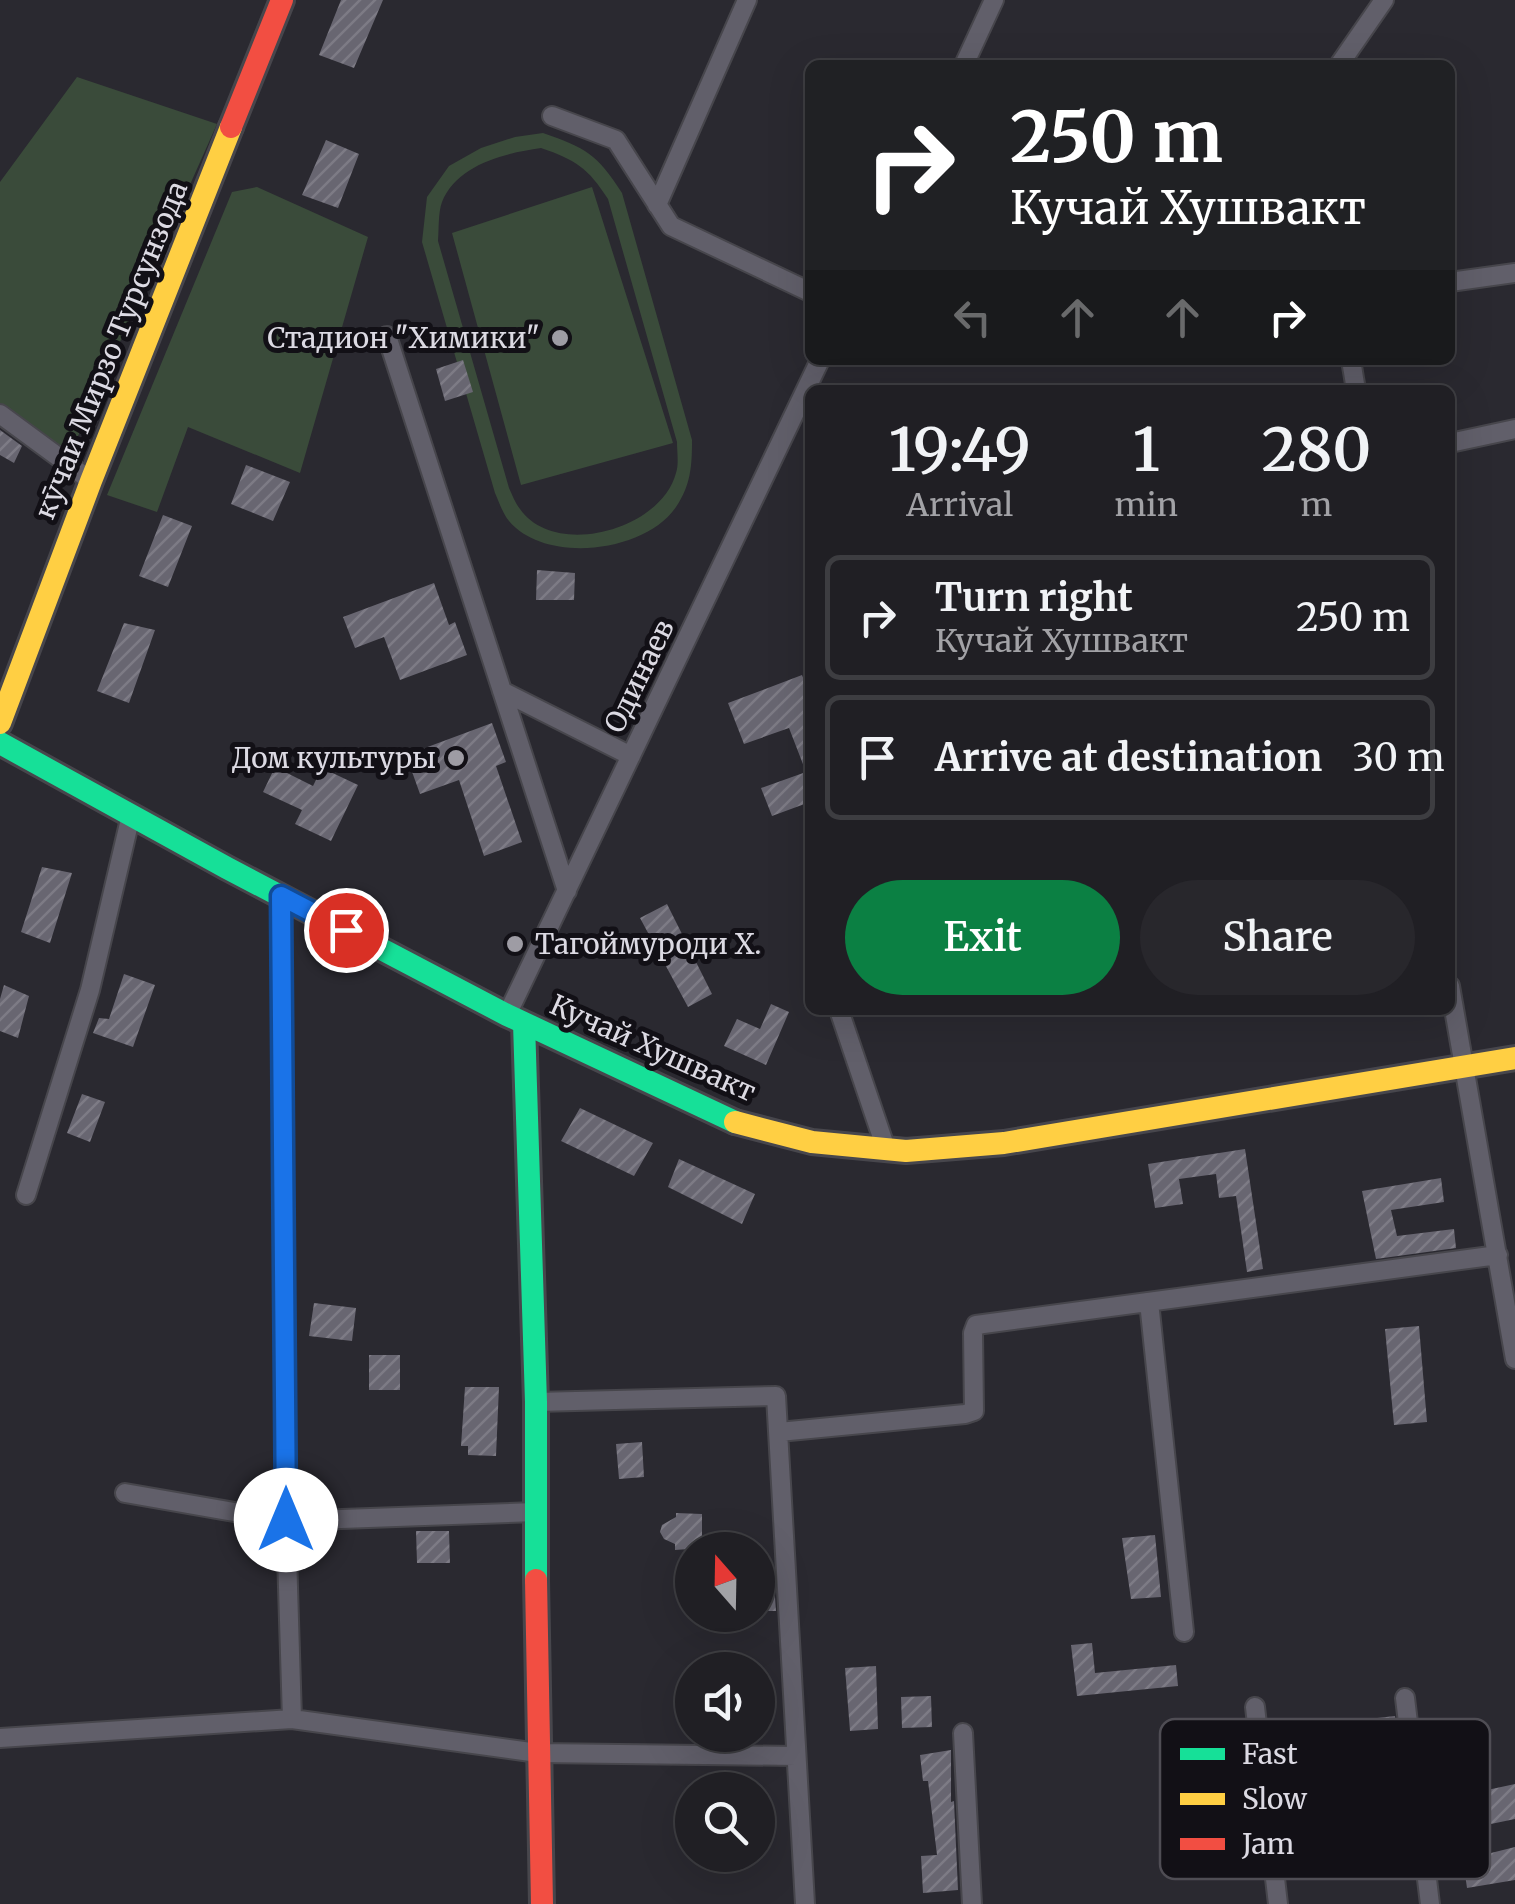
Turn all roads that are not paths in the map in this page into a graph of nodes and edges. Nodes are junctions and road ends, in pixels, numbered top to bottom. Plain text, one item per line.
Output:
1 (282, 0) edge
2 (747, 0) edge
3 (994, 0) edge
4 (1384, 0) edge
5 (966, 60) edge
6 (1342, 60) edge
7 (552, 116) dead end
8 (657, 205) junction
9 (1515, 273) edge
10 (1455, 281) edge
11 (805, 290) edge
12 (387, 336) dead end
13 (805, 391) edge
14 (0, 414) edge
15 (1515, 429) edge
16 (1455, 442) edge
17 (90, 481) junction
18 (502, 691) junction
19 (0, 724) edge
20 (0, 742) edge
21 (631, 756) junction
22 (131, 815) junction
23 (566, 891) junction
24 (281, 896) junction
25 (841, 1015) edge
26 (1454, 1015) edge
27 (516, 1019) junction
28 (1515, 1058) edge
29 (1462, 1066) junction
30 (886, 1149) junction
31 (26, 1195) dead end
32 (1498, 1255) junction
33 (1149, 1302) junction
34 (1515, 1359) edge
35 (536, 1402) junction
36 (779, 1432) junction
37 (124, 1493) dead end
38 (534, 1512) junction
39 (286, 1520) junction
40 (1184, 1632) dead end
41 (1406, 1698) dead end
42 (1256, 1707) dead end
43 (1257, 1719) edge
44 (1408, 1719) edge
45 (292, 1720) junction
46 (963, 1733) dead end
47 (0, 1738) edge
48 (538, 1753) junction
49 (796, 1756) junction
50 (1275, 1879) edge
51 (1427, 1879) edge
52 (542, 1904) edge
53 (805, 1904) edge
54 (972, 1904) edge
55 (1278, 1904) edge
56 (1430, 1904) edge

1 - 17 street, кӯчаи Мирзо Турсунзода
2 - 8 street
3 - 5 street
4 - 6 street
7 - 8 street
8 - 11 street
9 - 10 street
12 - 18 street
13 - 21 street, Одинаев
14 - 17 street
15 - 16 street
17 - 19 street, кӯчаи Мирзо Турсунзода
18 - 21 street
18 - 23 street
20 - 22 street, Кучай Хушвакт
21 - 23 street, Одинаев
22 - 24 street, Кучай Хушвакт
22 - 31 street
23 - 27 street, Одинаев
24 - 27 street, Кучай Хушвакт
24 - 39 street
25 - 30 street
26 - 29 street
27 - 30 street, Кучай Хушвакт
27 - 35 street
28 - 29 street, Кучай Хушвакт
29 - 30 street, Кучай Хушвакт
29 - 32 street
32 - 33 street
32 - 34 street
33 - 36 street
33 - 40 street
35 - 36 street
35 - 38 street
36 - 49 street
37 - 39 street
38 - 39 street
38 - 48 street
39 - 45 street
41 - 44 street
42 - 43 street
45 - 47 street
45 - 48 street
46 - 54 street
48 - 49 street
48 - 52 street
49 - 53 street
50 - 55 street
51 - 56 street

